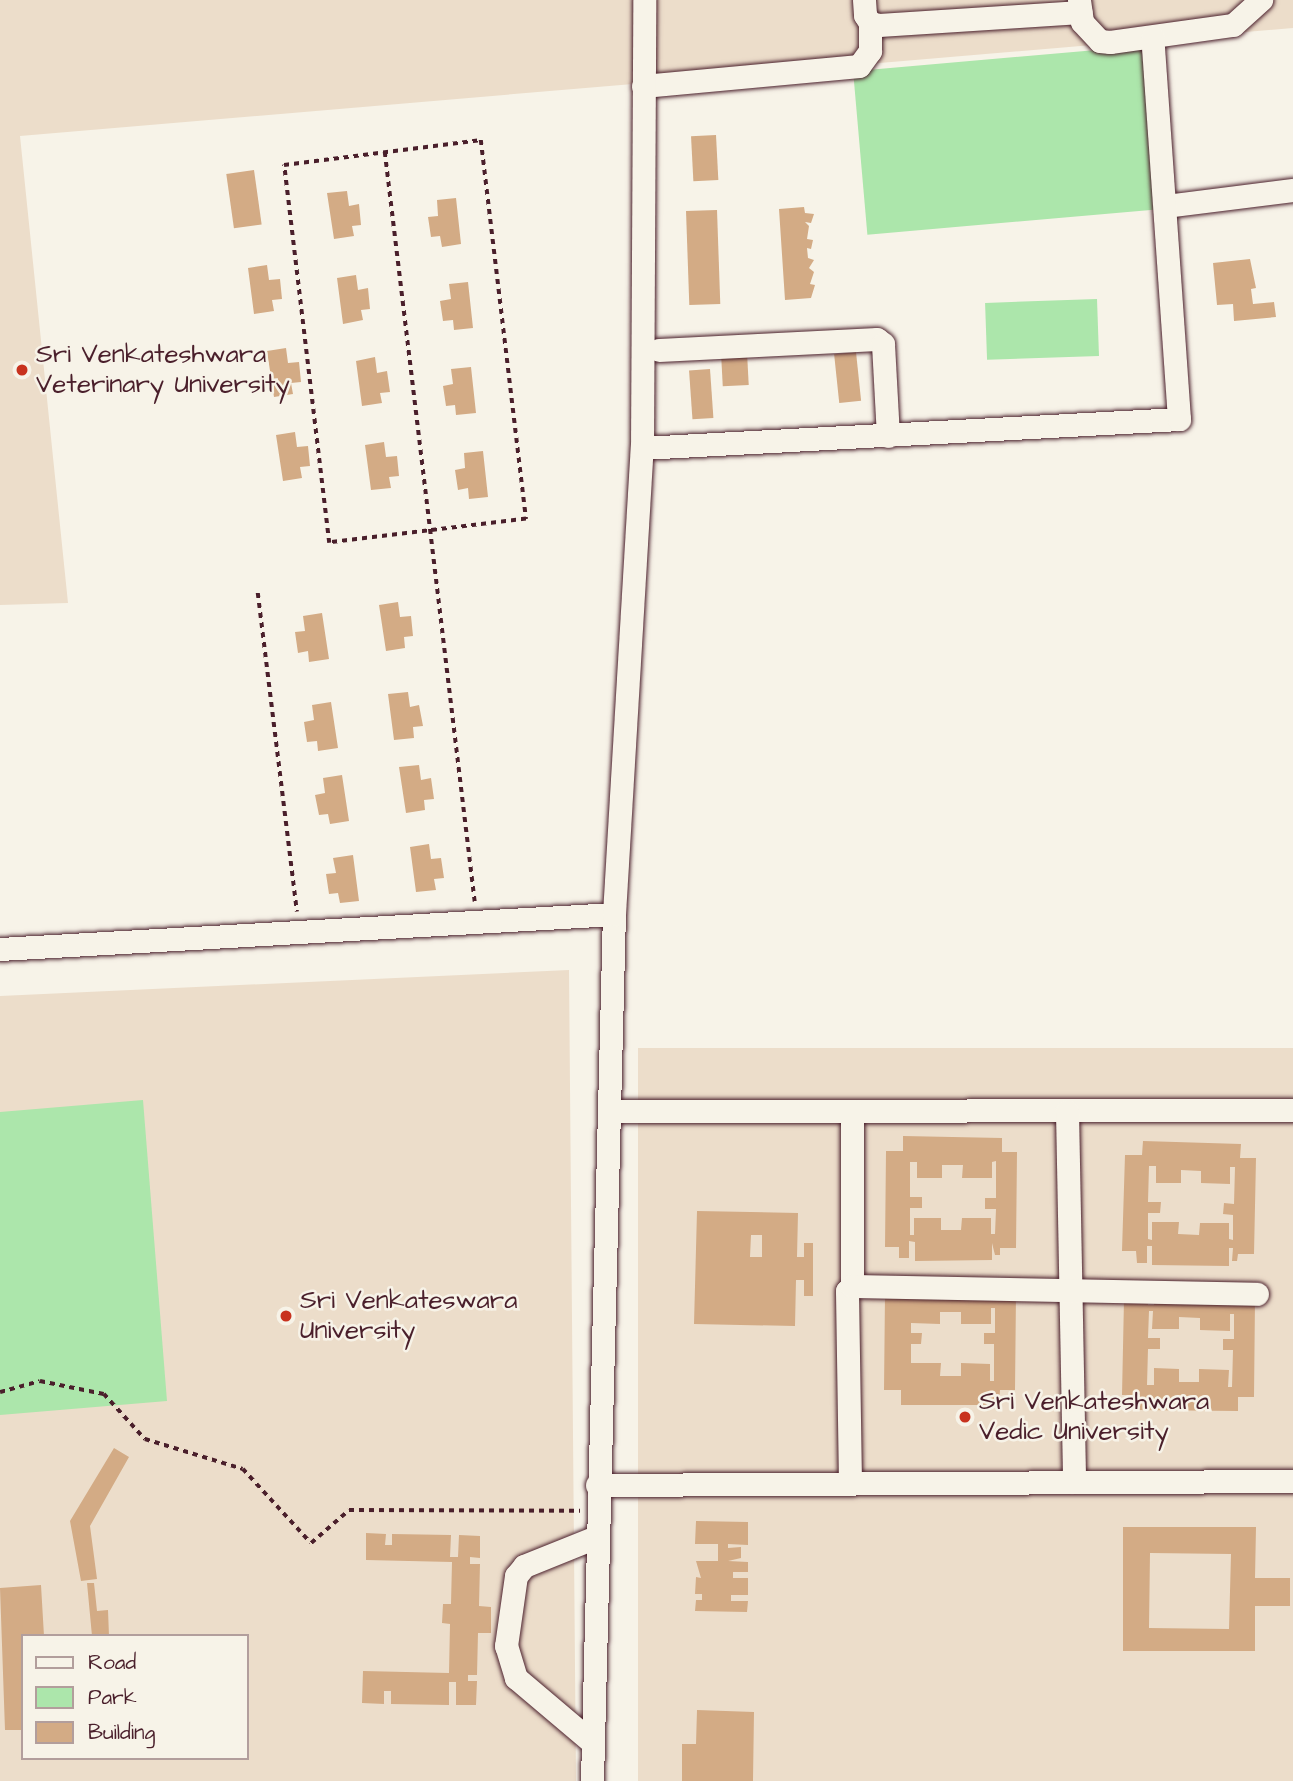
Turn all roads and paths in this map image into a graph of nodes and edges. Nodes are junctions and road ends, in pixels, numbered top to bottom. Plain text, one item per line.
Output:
1 (643, 0) edge
2 (864, 0) edge
3 (1261, 0) edge
4 (1080, 6) edge
5 (870, 23) junction
6 (1152, 37) junction
7 (643, 86) junction
8 (385, 152) junction
9 (1293, 190) edge
10 (1166, 206) junction
11 (659, 350) dead end
12 (888, 436) junction
13 (642, 448) junction
14 (430, 531) junction
15 (258, 593) dead end
16 (614, 914) junction
17 (477, 922) junction
18 (299, 932) junction
19 (0, 949) edge
20 (1293, 1110) edge
21 (611, 1111) junction
22 (852, 1111) junction
23 (1067, 1111) junction
24 (852, 1286) junction
25 (1070, 1291) junction
26 (1257, 1294) dead end
27 (0, 1392) edge
28 (1293, 1481) edge
29 (1074, 1482) junction
30 (850, 1483) junction
31 (597, 1485) junction
32 (596, 1511) junction
33 (596, 1537) junction
34 (593, 1743) junction
35 (592, 1781) edge

1 - 7 lane
2 - 5 lane
3 - 6 lane
4 - 5 lane
4 - 6 lane
5 - 7 lane
6 - 10 lane
7 - 13 lane
8 - 14 path
8 - 14 path
8 - 14 path
9 - 10 lane
10 - 12 lane
11 - 12 lane
12 - 13 lane
13 - 16 lane
14 - 17 path
15 - 18 path
16 - 17 lane
16 - 21 lane
17 - 18 lane
18 - 19 lane
20 - 23 lane
21 - 22 lane
21 - 31 lane
22 - 23 lane
22 - 24 lane
23 - 25 lane
24 - 25 lane
24 - 30 lane
25 - 26 lane
25 - 29 lane
27 - 32 path
28 - 29 lane
29 - 30 lane
30 - 31 lane
31 - 32 lane
32 - 33 lane
33 - 34 lane
33 - 34 lane
34 - 35 lane

